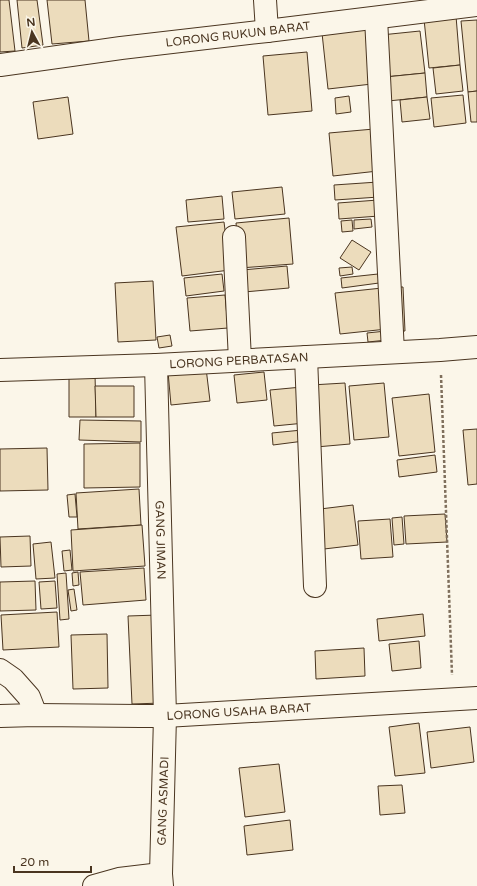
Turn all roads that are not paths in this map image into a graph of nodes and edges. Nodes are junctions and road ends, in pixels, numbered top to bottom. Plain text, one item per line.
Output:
1 (264, 0) edge
2 (477, 5) edge
3 (404, 7) edge
4 (376, 18) junction
5 (267, 31) junction
6 (0, 65) edge
7 (234, 237) dead end
8 (477, 347) edge
9 (393, 352) junction
10 (306, 357) junction
11 (240, 360) junction
12 (156, 365) junction
13 (0, 370) edge
14 (315, 586) dead end
15 (0, 670) edge
16 (477, 698) edge
17 (36, 715) junction
18 (0, 716) edge
19 (165, 716) junction
20 (161, 880) edge
21 (94, 886) edge

1 - 5 street
2 - 3 street, LORONG RUKUN BARAT
3 - 4 street, LORONG RUKUN BARAT
4 - 5 street, LORONG RUKUN BARAT
4 - 9 street
5 - 6 street, LORONG RUKUN BARAT
7 - 11 street
8 - 9 street, LORONG PERBATASAN
9 - 10 street, LORONG PERBATASAN
10 - 11 street, LORONG PERBATASAN
10 - 14 street
11 - 12 street, LORONG PERBATASAN
12 - 13 street, LORONG PERBATASAN
12 - 19 street, GANG JIMAN
15 - 17 street
16 - 19 street, LORONG USAHA BARAT
17 - 18 street, LORONG USAHA BARAT
17 - 19 street, LORONG USAHA BARAT
19 - 20 street, GANG ASMADI
20 - 21 street

